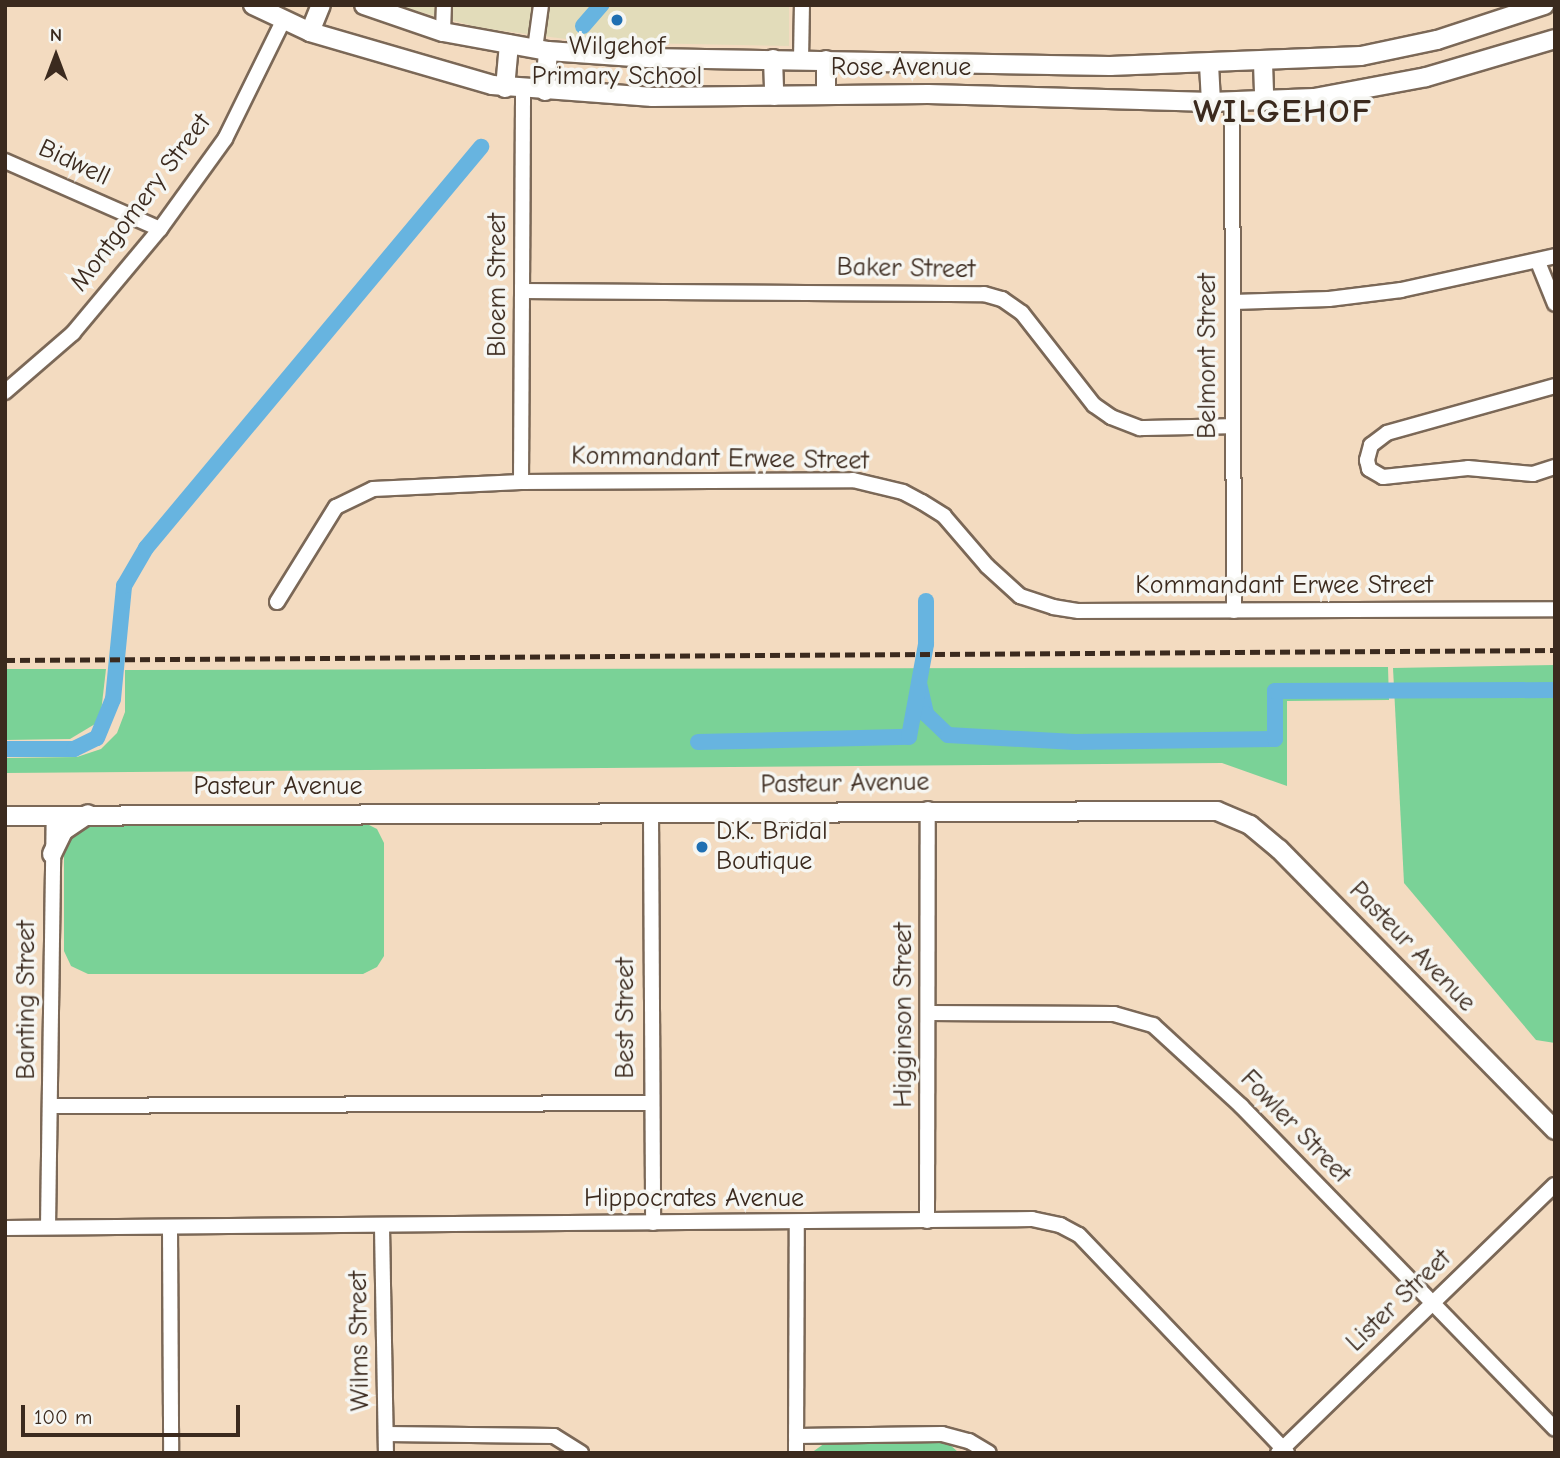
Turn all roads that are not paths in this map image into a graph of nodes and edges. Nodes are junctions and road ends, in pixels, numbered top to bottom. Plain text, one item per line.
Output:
1 (321, 5) edge
2 (363, 5) edge
3 (444, 5) edge
4 (541, 5) edge
5 (802, 5) edge
6 (1544, 5) edge
7 (270, 11) edge
8 (310, 32) junction
9 (443, 32) junction
10 (1555, 39) edge
11 (509, 44) junction
12 (542, 50) junction
13 (773, 59) junction
14 (801, 60) junction
15 (825, 60) junction
16 (1263, 63) junction
17 (1209, 64) junction
18 (514, 88) junction
19 (545, 91) junction
20 (826, 94) junction
21 (774, 96) junction
22 (1264, 101) junction
23 (1210, 102) junction
24 (1232, 102) junction
25 (5, 161) edge
26 (160, 229) junction
27 (1555, 256) edge
28 (1538, 262) junction
29 (522, 291) junction
30 (1233, 302) junction
31 (1555, 304) edge
32 (1555, 386) edge
33 (5, 392) edge
34 (1233, 426) junction
35 (1555, 467) edge
36 (521, 482) junction
37 (277, 602) dead end
38 (1555, 609) edge
39 (1234, 611) junction
40 (928, 809) junction
41 (651, 813) junction
42 (54, 814) junction
43 (88, 814) junction
44 (5, 816) edge
45 (52, 854) junction
46 (929, 1013) junction
47 (651, 1102) junction
48 (51, 1106) junction
49 (1555, 1130) edge
50 (1555, 1185) edge
51 (927, 1221) junction
52 (653, 1223) junction
53 (797, 1223) junction
54 (5, 1227) edge
55 (48, 1227) junction
56 (382, 1227) junction
57 (170, 1229) junction
58 (1433, 1302) junction
59 (1555, 1429) edge
60 (386, 1434) junction
61 (796, 1436) junction
62 (1283, 1451) edge
63 (172, 1453) edge
64 (386, 1453) edge
65 (581, 1453) edge
66 (796, 1453) edge
67 (989, 1453) edge

1 - 8 street
2 - 9 street, Rose Avenue
3 - 9 street
4 - 12 street
5 - 14 street
6 - 16 street, Rose Avenue
7 - 8 street, Rose Avenue
7 - 26 street, Montgomery Street
8 - 18 street, Rose Avenue
9 - 11 street, Rose Avenue
10 - 22 street, Rose Avenue
11 - 12 street, Rose Avenue
11 - 18 street
12 - 13 street, Rose Avenue
12 - 19 street
13 - 14 street, Rose Avenue
13 - 21 street
14 - 15 street, Rose Avenue
15 - 17 street, Rose Avenue
15 - 20 street
16 - 17 street, Rose Avenue
16 - 22 street
17 - 23 street
18 - 19 street, Rose Avenue
18 - 29 street, Bloem Street
19 - 21 street, Rose Avenue
20 - 21 street, Rose Avenue
20 - 23 street, Rose Avenue
22 - 24 street, Rose Avenue
23 - 24 street, Rose Avenue
24 - 30 street, Belmont Street
25 - 26 street, Bidwell
26 - 33 street, Montgomery Street
27 - 28 street
28 - 30 street
28 - 31 street
29 - 34 street, Baker Street
29 - 36 street, Bloem Street
30 - 34 street, Belmont Street
32 - 35 street
34 - 39 street, Belmont Street
36 - 37 street, Kommandant Erwee Street
36 - 39 street, Kommandant Erwee Street
38 - 39 street, Kommandant Erwee Street
40 - 41 street, Pasteur Avenue
40 - 46 street, Higginson Street
40 - 49 street, Pasteur Avenue
41 - 43 street, Pasteur Avenue
41 - 47 street, Best Street
42 - 43 street, Pasteur Avenue
42 - 44 street, Pasteur Avenue
42 - 45 street, Banting Street
43 - 45 street
45 - 48 street, Banting Street
46 - 51 street, Higginson Street
46 - 58 street, Fowler Street
47 - 48 street
47 - 52 street, Best Street
48 - 55 street, Banting Street
50 - 58 street, Lister Street
51 - 53 street, Hippocrates Avenue
51 - 62 street, Hippocrates Avenue
52 - 53 street, Hippocrates Avenue
52 - 56 street, Hippocrates Avenue
53 - 61 street
54 - 55 street, Hippocrates Avenue
55 - 57 street, Hippocrates Avenue
56 - 57 street, Hippocrates Avenue
56 - 60 street, Wilms Street
57 - 63 street
58 - 59 street, Fowler Street
58 - 62 street, Lister Street
60 - 64 street, Wilms Street
60 - 65 street
61 - 66 street
61 - 67 street

